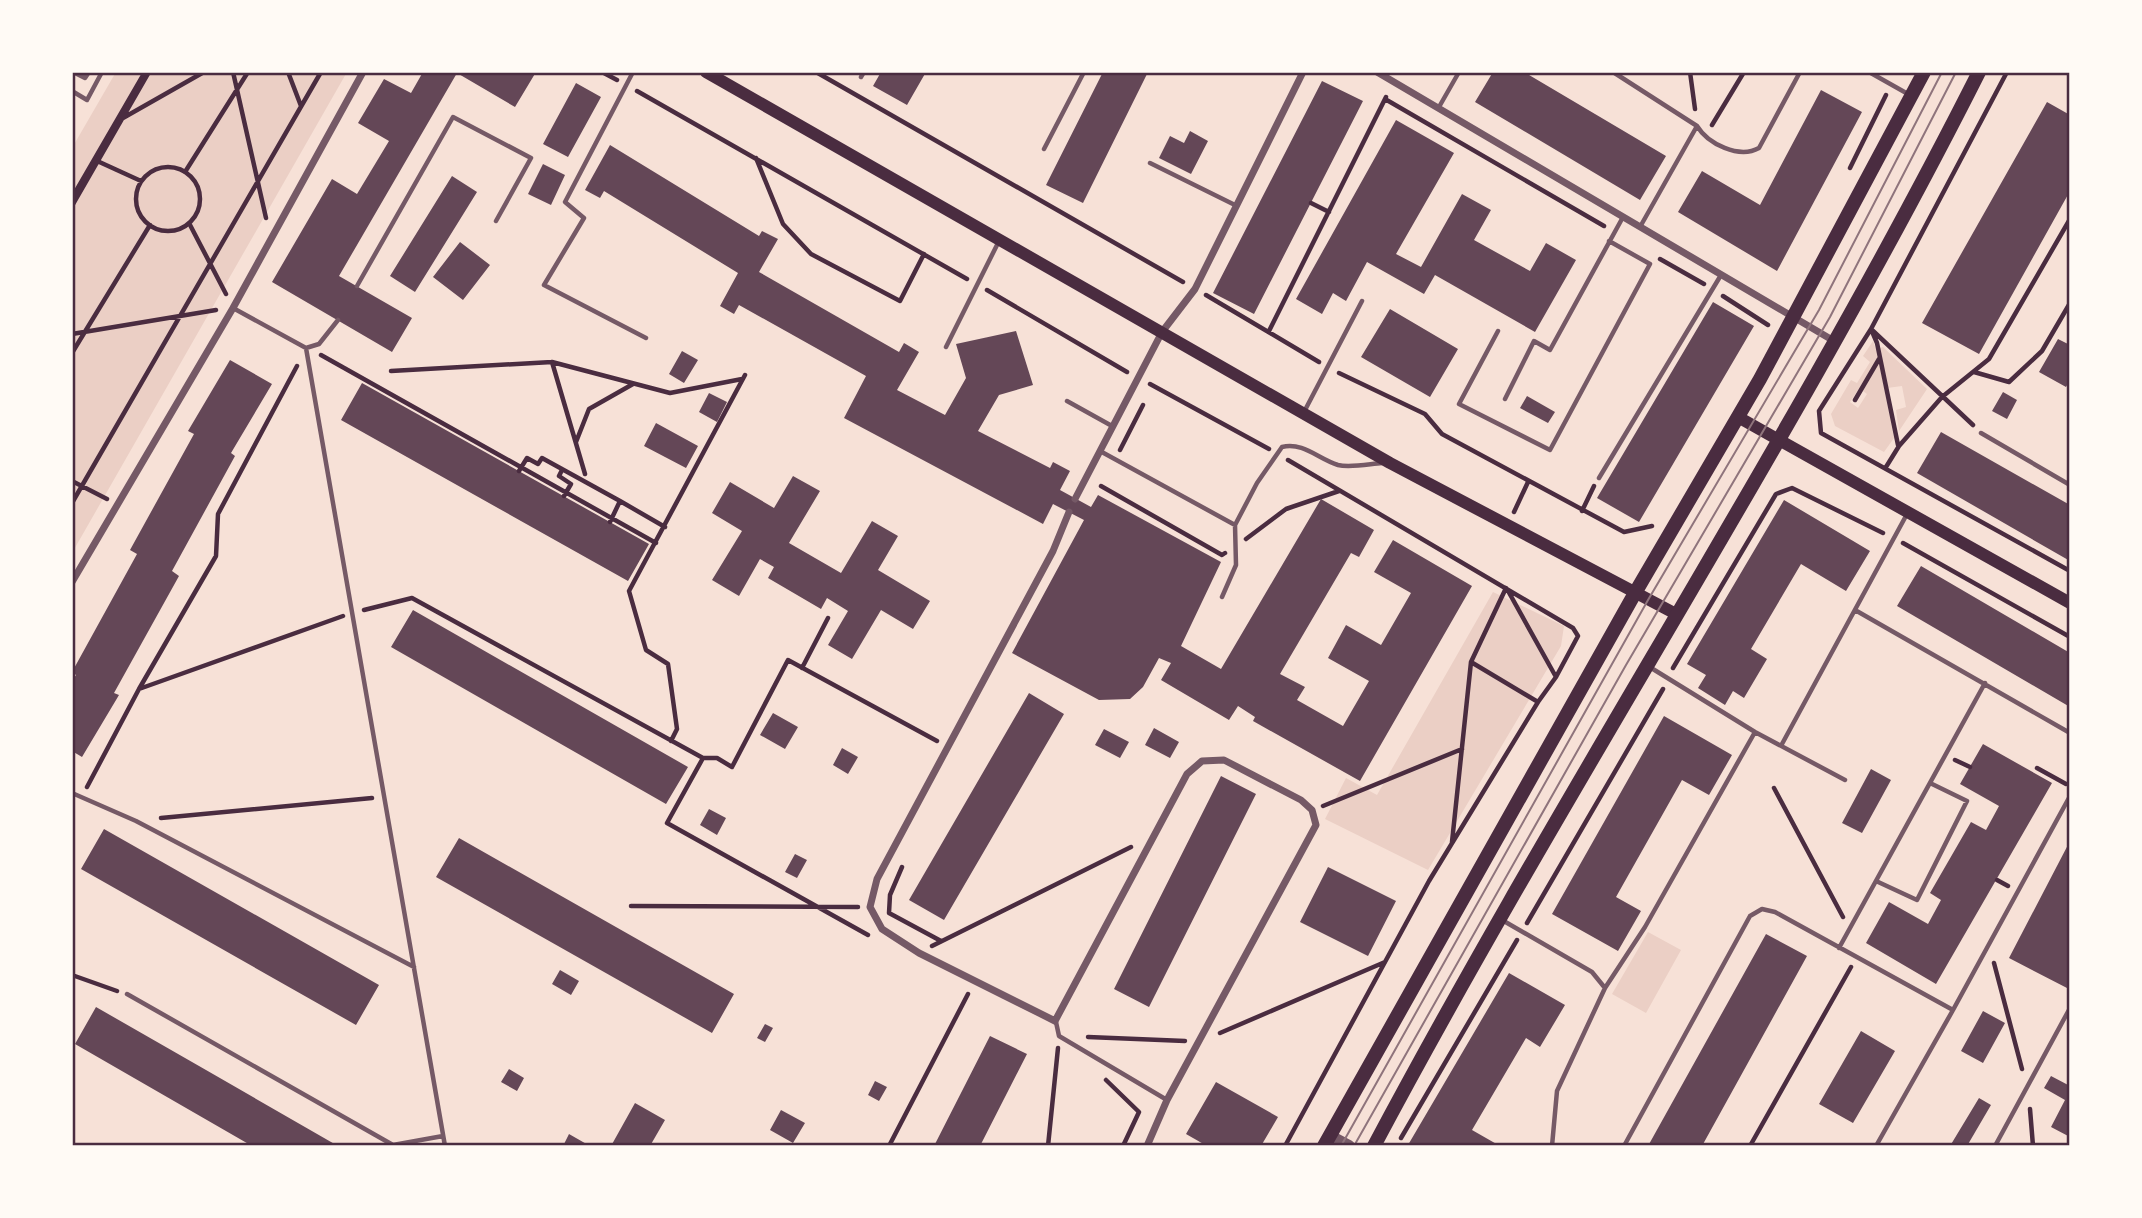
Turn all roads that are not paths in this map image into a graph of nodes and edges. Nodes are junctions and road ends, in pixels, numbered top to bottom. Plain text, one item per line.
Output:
1 (73, 72) edge
2 (89, 72) edge
3 (102, 72) edge
4 (363, 72) edge
5 (633, 72) edge
6 (706, 72) edge
7 (1084, 72) edge
8 (1303, 72) edge
9 (1377, 72) edge
10 (1459, 72) edge
11 (1613, 72) edge
12 (1800, 72) edge
13 (1870, 72) edge
14 (1924, 72) edge
15 (1979, 72) edge
16 (72, 91) edge
17 (1911, 96) junction
18 (1439, 107) junction
19 (1698, 126) junction
20 (1044, 149) dead end
21 (1150, 163) dead end
22 (1238, 207) junction
23 (1623, 217) junction
24 (496, 221) dead end
25 (1640, 227) junction
26 (1001, 239) junction
27 (1609, 241) junction
28 (1721, 275) junction
29 (357, 286) dead end
30 (1362, 301) dead end
31 (233, 308) junction
32 (1793, 318) junction
33 (338, 320) dead end
34 (1498, 331) dead end
35 (1162, 332) junction
36 (646, 338) dead end
37 (1834, 341) junction
38 (946, 346) dead end
39 (306, 348) junction
40 (1505, 399) dead end
41 (1067, 401) dead end
42 (1304, 412) junction
43 (1738, 417) junction
44 (1112, 426) junction
45 (1981, 433) road end
46 (1779, 440) junction
47 (1100, 451) junction
48 (1390, 463) junction
49 (1599, 478) road end
50 (2070, 485) edge
51 (1075, 499) dead end
52 (1069, 512) dead end
53 (1907, 513) junction
54 (1235, 525) junction
55 (72, 582) edge
56 (1635, 593) junction
57 (1222, 597) dead end
58 (2070, 603) edge
59 (1855, 610) junction
60 (1676, 614) junction
61 (1647, 666) junction
62 (1985, 683) junction
63 (1755, 732) junction
64 (2070, 733) edge
65 (1782, 744) junction
66 (1844, 780) dead end
67 (1930, 783) junction
68 (72, 793) edge
69 (2070, 796) edge
70 (1876, 881) junction
71 (1501, 920) junction
72 (1839, 948) junction
73 (414, 967) junction
74 (1605, 988) junction
75 (127, 994) road end
76 (2070, 1009) edge
77 (1954, 1010) junction
78 (1055, 1021) junction
79 (1167, 1100) junction
80 (443, 1136) junction
81 (1327, 1141) edge
82 (445, 1146) edge
83 (1147, 1146) edge
84 (1349, 1146) edge
85 (1374, 1146) edge
86 (1552, 1146) edge
87 (1623, 1146) edge
88 (1876, 1146) edge
89 (1995, 1146) edge

1 - 2 lane
3 - 16 lane
4 - 31 street
5 - 36 lane
6 - 26 main road
7 - 20 lane
8 - 22 street
9 - 18 street
10 - 18 lane
11 - 19 lane
12 - 19 lane
13 - 17 lane
14 - 17 main road
15 - 37 main road
17 - 32 main road
18 - 23 street
19 - 25 lane
21 - 22 lane
22 - 35 street
23 - 25 street
23 - 27 lane
24 - 29 lane
25 - 28 street
26 - 35 main road
26 - 38 lane
27 - 34 lane
27 - 40 lane
28 - 32 street
28 - 49 lane
30 - 42 lane
31 - 39 lane
31 - 55 street
32 - 37 street
32 - 43 main road
33 - 39 lane
35 - 42 main road
35 - 44 street
37 - 46 main road
39 - 73 lane
41 - 44 lane
42 - 48 main road
43 - 46 main road
43 - 56 main road
44 - 47 street
45 - 50 lane
46 - 53 main road
46 - 60 main road
47 - 51 street
47 - 54 lane
48 - 54 lane
48 - 56 main road
52 - 78 street
53 - 58 main road
53 - 59 lane
54 - 57 lane
56 - 60 main road
56 - 81 main road
59 - 62 lane
59 - 65 lane
60 - 61 main road
61 - 63 lane
61 - 71 main road
62 - 64 lane
62 - 67 lane
63 - 65 lane
63 - 74 lane
65 - 66 lane
67 - 70 lane
67 - 70 lane
68 - 73 lane
69 - 77 lane
70 - 72 lane
71 - 74 lane
71 - 85 main road
72 - 77 lane
72 - 87 lane
73 - 80 lane
74 - 86 lane
75 - 80 lane
76 - 89 lane
77 - 88 lane
78 - 79 lane
78 - 79 street
79 - 83 street
80 - 82 lane
81 - 84 street

